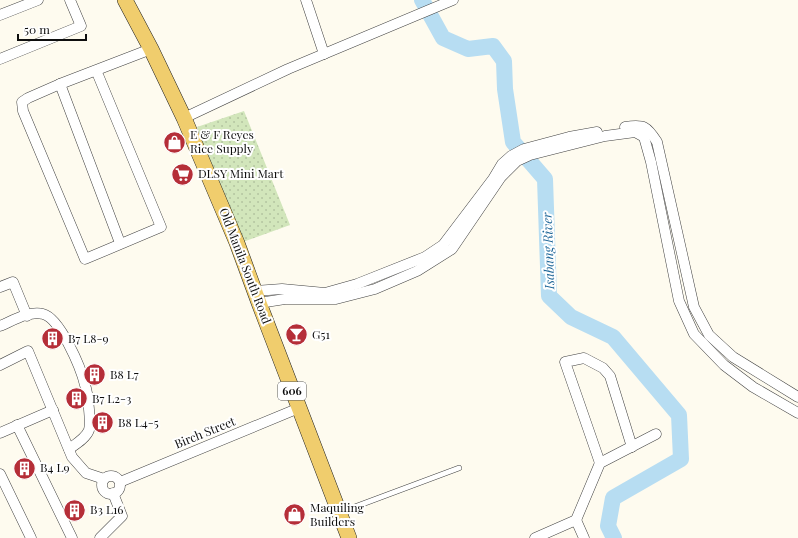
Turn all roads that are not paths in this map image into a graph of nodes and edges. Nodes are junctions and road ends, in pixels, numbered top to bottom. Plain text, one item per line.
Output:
1 (38, 0) edge
2 (70, 0) edge
3 (125, 0) edge
4 (306, 0) edge
5 (453, 0) edge
6 (0, 16) edge
7 (151, 49) junction
8 (324, 54) junction
9 (0, 59) edge
10 (96, 70) junction
11 (60, 84) junction
12 (184, 118) junction
13 (527, 152) junction
14 (678, 232) junction
15 (666, 233) junction
16 (120, 243) junction
17 (0, 288) edge
18 (257, 297) junction
19 (27, 316) junction
20 (0, 326) edge
21 (0, 365) edge
22 (750, 367) junction
23 (742, 378) junction
24 (798, 397) edge
25 (299, 408) junction
26 (53, 410) junction
27 (798, 413) edge
28 (17, 425) junction
29 (0, 433) edge
30 (656, 434) dead end
31 (632, 446) junction
32 (69, 449) junction
33 (600, 463) junction
34 (459, 468) dead end
35 (0, 474) edge
36 (104, 479) junction
37 (120, 482) junction
38 (113, 493) junction
39 (340, 513) junction
40 (576, 520) junction
41 (31, 538) edge
42 (72, 538) edge
43 (100, 538) edge
44 (349, 538) edge
45 (535, 538) edge
46 (584, 538) edge

1 - 6 street
2 - 9 street
3 - 7 main road, Old Manila South Road / 606
4 - 8 street
5 - 8 street
7 - 10 street
7 - 12 main road, Old Manila South Road / 606
8 - 12 street
10 - 11 street
10 - 16 street
11 - 16 street
11 - 16 street
12 - 18 main road, Old Manila South Road / 606
13 - 14 street
13 - 15 street
13 - 18 street
14 - 15 street
14 - 22 street
15 - 23 street
17 - 19 street
18 - 25 main road, Old Manila South Road / 606
19 - 20 street
19 - 32 street
21 - 26 street
22 - 23 street
22 - 24 street
23 - 27 street
25 - 37 street, Birch Street
25 - 39 main road, Old Manila South Road / 606
26 - 28 street
26 - 32 street
28 - 29 street
28 - 42 street
30 - 31 street
31 - 33 street
31 - 33 street
32 - 36 street
33 - 40 street
34 - 39 lane
35 - 41 street
36 - 37 street
36 - 38 street
37 - 38 street
38 - 43 street
39 - 44 main road, Old Manila South Road / 606
40 - 45 street
40 - 46 street

